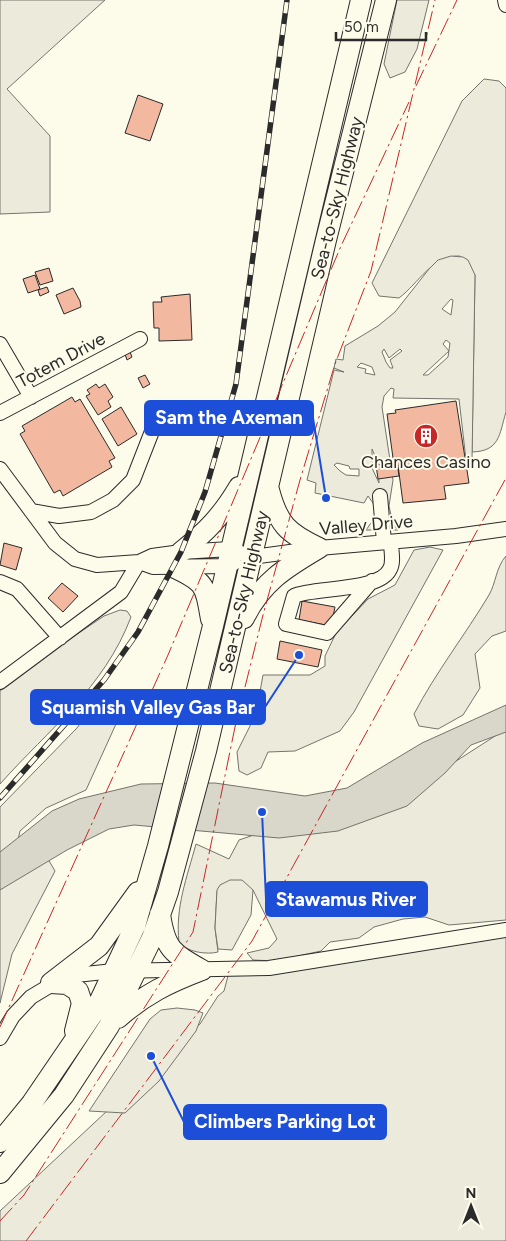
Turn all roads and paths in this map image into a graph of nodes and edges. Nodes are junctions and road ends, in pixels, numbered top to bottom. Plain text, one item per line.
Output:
1 (361, 0) edge
2 (386, 0) edge
3 (505, 0) edge
4 (506, 5) edge
5 (140, 339) dead end
6 (0, 344) edge
7 (31, 397) junction
8 (0, 413) edge
9 (156, 421) dead end
10 (0, 469) edge
11 (249, 470) junction
12 (268, 488) junction
13 (380, 496) dead end
14 (31, 511) junction
15 (506, 529) edge
16 (387, 542) junction
17 (319, 548) junction
18 (252, 557) junction
19 (229, 558) junction
20 (177, 560) junction
21 (139, 562) junction
22 (372, 581) junction
23 (0, 582) edge
24 (213, 626) junction
25 (60, 638) junction
26 (233, 640) junction
27 (0, 682) edge
28 (152, 870) junction
29 (160, 913) junction
30 (506, 930) edge
31 (137, 970) junction
32 (202, 970) junction
33 (114, 971) junction
34 (51, 984) junction
35 (109, 1026) junction
36 (0, 1038) edge
37 (71, 1046) junction
38 (0, 1142) edge
39 (0, 1173) edge

1 - 11 highway, Sea-to-Sky Highway
2 - 12 highway, Sea-to-Sky Highway
3 - 4 street
5 - 7 street, Totem Drive
6 - 7 street
7 - 8 street, Totem Drive
9 - 14 street
10 - 14 street
11 - 19 highway, Sea-to-Sky Highway
11 - 20 highway
12 - 17 highway
12 - 18 highway, Sea-to-Sky Highway
13 - 16 street
14 - 21 street
15 - 16 street, Valley Drive
16 - 17 street, Valley Drive
16 - 22 street
17 - 18 street, Valley Drive
17 - 26 highway
18 - 19 street, Valley Drive
18 - 26 highway, Sea-to-Sky Highway
19 - 20 street
19 - 24 highway, Sea-to-Sky Highway
20 - 21 street
20 - 24 highway
21 - 25 street
22 - 22 street
23 - 25 street
24 - 28 highway, Sea-to-Sky Highway
25 - 27 street
26 - 29 highway, Sea-to-Sky Highway
28 - 33 highway, Sea-to-Sky Highway
28 - 34 highway
29 - 31 highway, Sea-to-Sky Highway
29 - 32 highway
30 - 32 street
31 - 32 street
31 - 33 street
31 - 35 highway, Sea-to-Sky Highway
32 - 35 highway
33 - 34 street
33 - 37 highway, Sea-to-Sky Highway
34 - 36 street
34 - 37 highway
35 - 39 highway, Sea-to-Sky Highway
37 - 38 highway, Sea-to-Sky Highway

